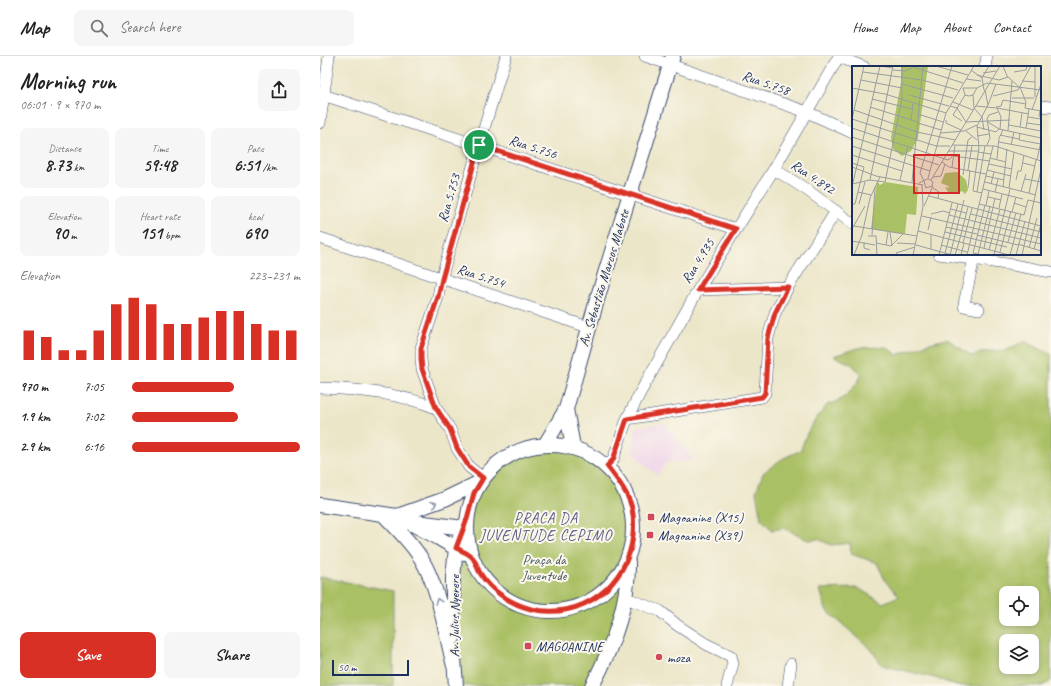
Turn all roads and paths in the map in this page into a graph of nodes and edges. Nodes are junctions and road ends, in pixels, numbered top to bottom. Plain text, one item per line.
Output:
1 (329, 56) edge
2 (506, 56) edge
3 (645, 56) edge
4 (988, 56) edge
5 (839, 57) edge
6 (671, 61) edge
7 (862, 66) edge
8 (985, 66) edge
9 (322, 94) edge
10 (1041, 106) edge
11 (1051, 107) edge
12 (806, 112) junction
13 (320, 123) edge
14 (852, 133) edge
15 (479, 145) junction
16 (774, 169) junction
17 (630, 194) junction
18 (836, 211) junction
19 (852, 223) edge
20 (736, 229) junction
21 (320, 238) edge
22 (946, 255) edge
23 (974, 258) junction
24 (1051, 272) edge
25 (442, 279) junction
26 (788, 287) junction
27 (698, 290) junction
28 (979, 309) dead end
29 (588, 327) junction
30 (320, 388) edge
31 (436, 408) junction
32 (566, 409) junction
33 (627, 419) junction
34 (545, 444) junction
35 (573, 447) junction
36 (607, 466) junction
37 (482, 480) junction
38 (320, 505) edge
39 (320, 511) edge
40 (390, 516) junction
41 (465, 523) junction
42 (456, 548) junction
43 (630, 553) junction
44 (472, 557) junction
45 (626, 598) junction
46 (791, 664) dead end
47 (455, 677) edge
48 (592, 686) edge
49 (727, 686) edge
50 (788, 686) edge

1 - 9 street
2 - 15 street, Rua 5.753
3 - 6 street, Rua 5.758
4 - 8 street
5 - 7 street
5 - 12 street, Rua 4.935
6 - 12 street, Rua 5.758
6 - 17 main road, Av. Sebastião Marcos Mabote
9 - 13 street
9 - 15 street, Rua 5.756
10 - 11 street
12 - 14 street, Rua 5.758
12 - 16 street, Rua 4.935
15 - 17 street, Rua 5.756
15 - 25 street, Rua 5.753
16 - 18 street, Rua 4.892
16 - 20 street, Rua 4.935
17 - 20 street, Rua 5.756
17 - 29 main road, Av. Sebastião Marcos Mabote
18 - 19 street, Rua 4.892
18 - 26 street
20 - 27 street, Rua 4.935
21 - 25 street, Rua 5.754
22 - 23 street
23 - 24 street
23 - 28 street
25 - 29 street, Rua 5.754
25 - 31 street, Rua 5.753
26 - 27 street
26 - 33 street
27 - 33 street, Rua 4.935
29 - 32 main road, Av. Sebastião Marcos Mabote
30 - 31 street
31 - 37 street, Rua 5.753
32 - 34 main road, Av. Sebastião Marcos Mabote
32 - 35 main road, Av. Sebastião Marcos Mabote
33 - 36 street, Rua 4.935
34 - 35 main road
34 - 37 main road
35 - 36 main road
36 - 43 main road
40 -> 37 main road
37 - 41 main road
38 - 40 main road
39 - 41 main road
40 - 42 main road
47 -> 40 main road
41 - 42 main road, Av. Julius Nyerere
41 - 44 main road
42 - 44 main road
42 - 47 main road, Av. Julius Nyerere
43 - 44 main road
43 - 45 main road
45 - 48 main road
45 - 49 street
46 - 50 street

